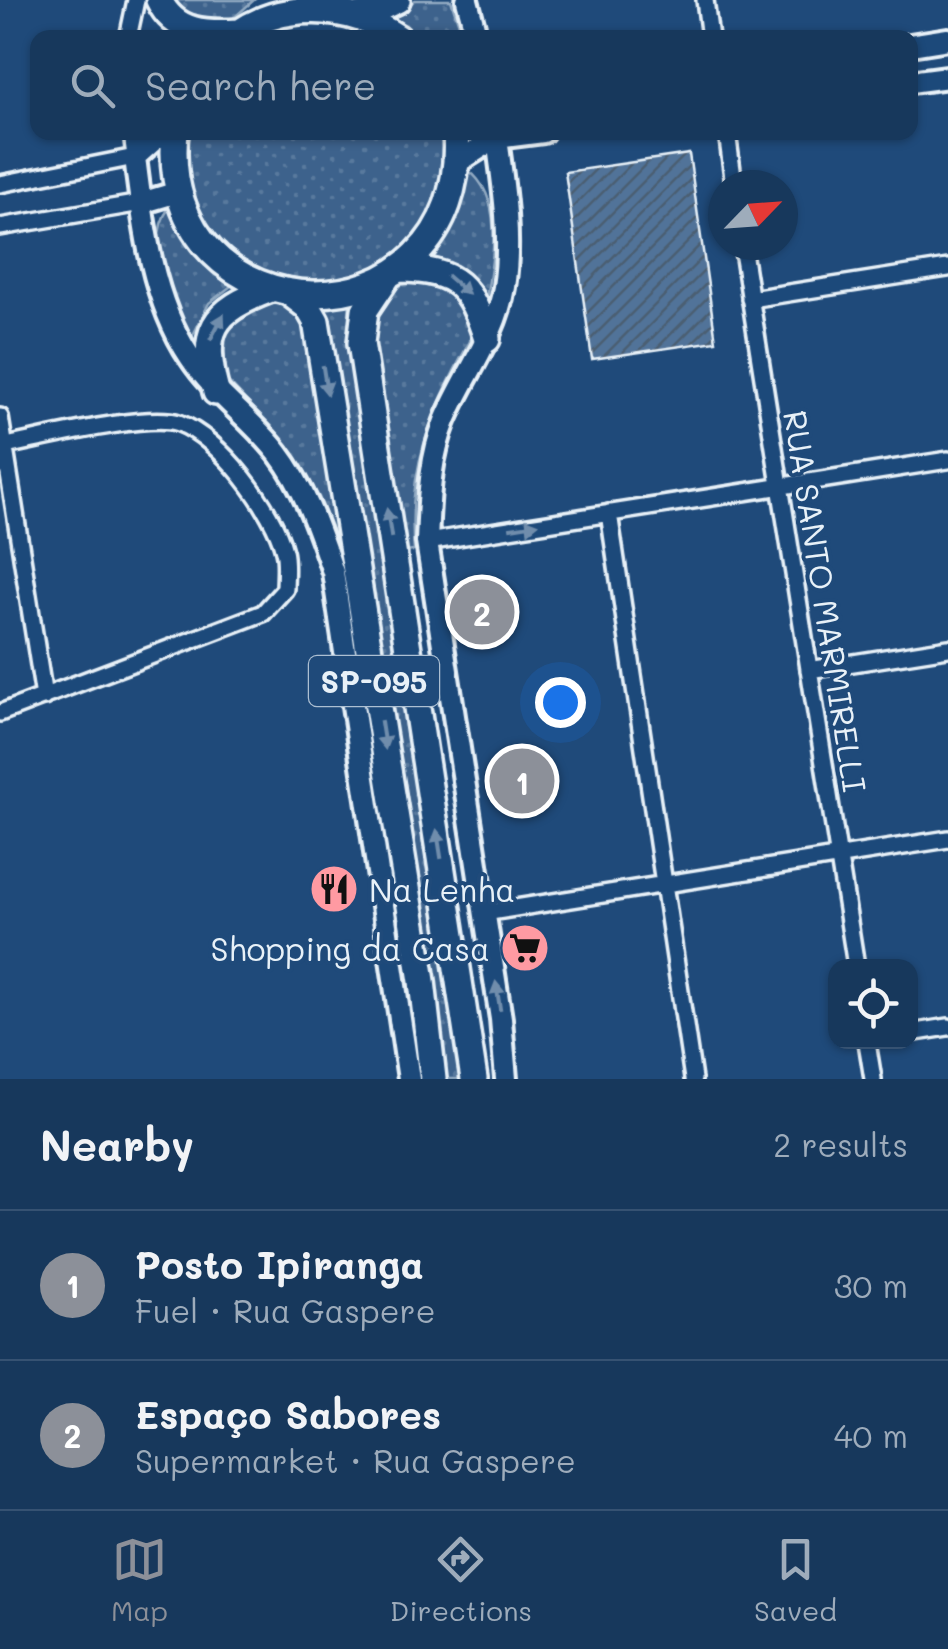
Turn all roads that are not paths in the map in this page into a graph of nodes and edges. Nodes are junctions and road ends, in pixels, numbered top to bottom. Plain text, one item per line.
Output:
1 (136, 0) edge
2 (159, 0) edge
3 (265, 0) edge
4 (328, 0) edge
5 (397, 0) edge
6 (468, 0) edge
7 (704, 0) edge
8 (355, 16) junction
9 (130, 30) edge
10 (192, 30) edge
11 (242, 30) edge
12 (246, 30) edge
13 (382, 30) edge
14 (475, 30) edge
15 (709, 30) edge
16 (948, 39) edge
17 (918, 43) edge
18 (948, 77) edge
19 (918, 81) edge
20 (133, 140) edge
21 (153, 140) edge
22 (174, 140) edge
23 (457, 140) edge
24 (489, 140) edge
25 (496, 140) edge
26 (728, 140) edge
27 (135, 157) junction
28 (458, 162) junction
29 (732, 170) edge
30 (0, 184) edge
31 (178, 192) junction
32 (141, 203) junction
33 (0, 227) edge
34 (744, 260) edge
35 (948, 268) edge
36 (394, 273) junction
37 (281, 292) junction
38 (750, 299) junction
39 (487, 339) junction
40 (216, 392) junction
41 (0, 417) edge
42 (4, 446) junction
43 (948, 460) edge
44 (780, 486) junction
45 (609, 512) junction
46 (427, 542) junction
47 (948, 648) edge
48 (809, 670) junction
49 (44, 697) junction
50 (0, 713) edge
51 (948, 839) edge
52 (839, 856) junction
53 (668, 884) junction
54 (484, 913) junction
55 (855, 959) edge
56 (948, 1027) edge
57 (918, 1031) edge
58 (869, 1049) edge
59 (409, 1079) edge
60 (433, 1079) edge
61 (474, 1079) edge
62 (506, 1079) edge
63 (693, 1079) edge
64 (874, 1079) edge

1 - 9 street
2 - 10 main road
3 - 11 main road
4 - 8 main road
5 - 8 main road
6 - 14 street
7 - 15 street
8 - 12 main road
8 - 13 main road
16 - 17 street
18 - 19 street
20 - 27 street
21 - 27 street
22 - 31 main road, SP-095
23 - 28 main road, SP-095
24 - 28 street
25 - 39 street
26 - 29 street
27 - 30 street
27 - 32 street
28 - 36 main road, SP-095
31 - 32 street
31 - 37 main road, SP-095
32 - 33 street
32 - 40 street
34 - 38 street, RUA SANTO MARMIRELLI
35 - 38 street
36 - 37 main road, SP-095
36 -> 39 main road
61 -> 36 main road, SP-095
40 -> 37 main road
37 -> 60 main road, SP-095
38 - 44 street, RUA SANTO MARMIRELLI
39 - 46 street
40 - 59 street
41 - 42 street
42 - 49 street
42 - 49 street
43 - 44 street
44 - 45 street
44 - 48 street, RUA SANTO MARMIRELLI
46 -> 45 street
45 - 53 street
46 - 54 street
47 - 48 street
48 - 52 street, RUA SANTO MARMIRELLI
49 - 50 street
51 - 52 street
52 - 53 street
52 - 55 street, RUA SANTO MARMIRELLI
53 - 54 street
53 - 63 street
62 -> 54 street
56 - 57 street
58 - 64 street

